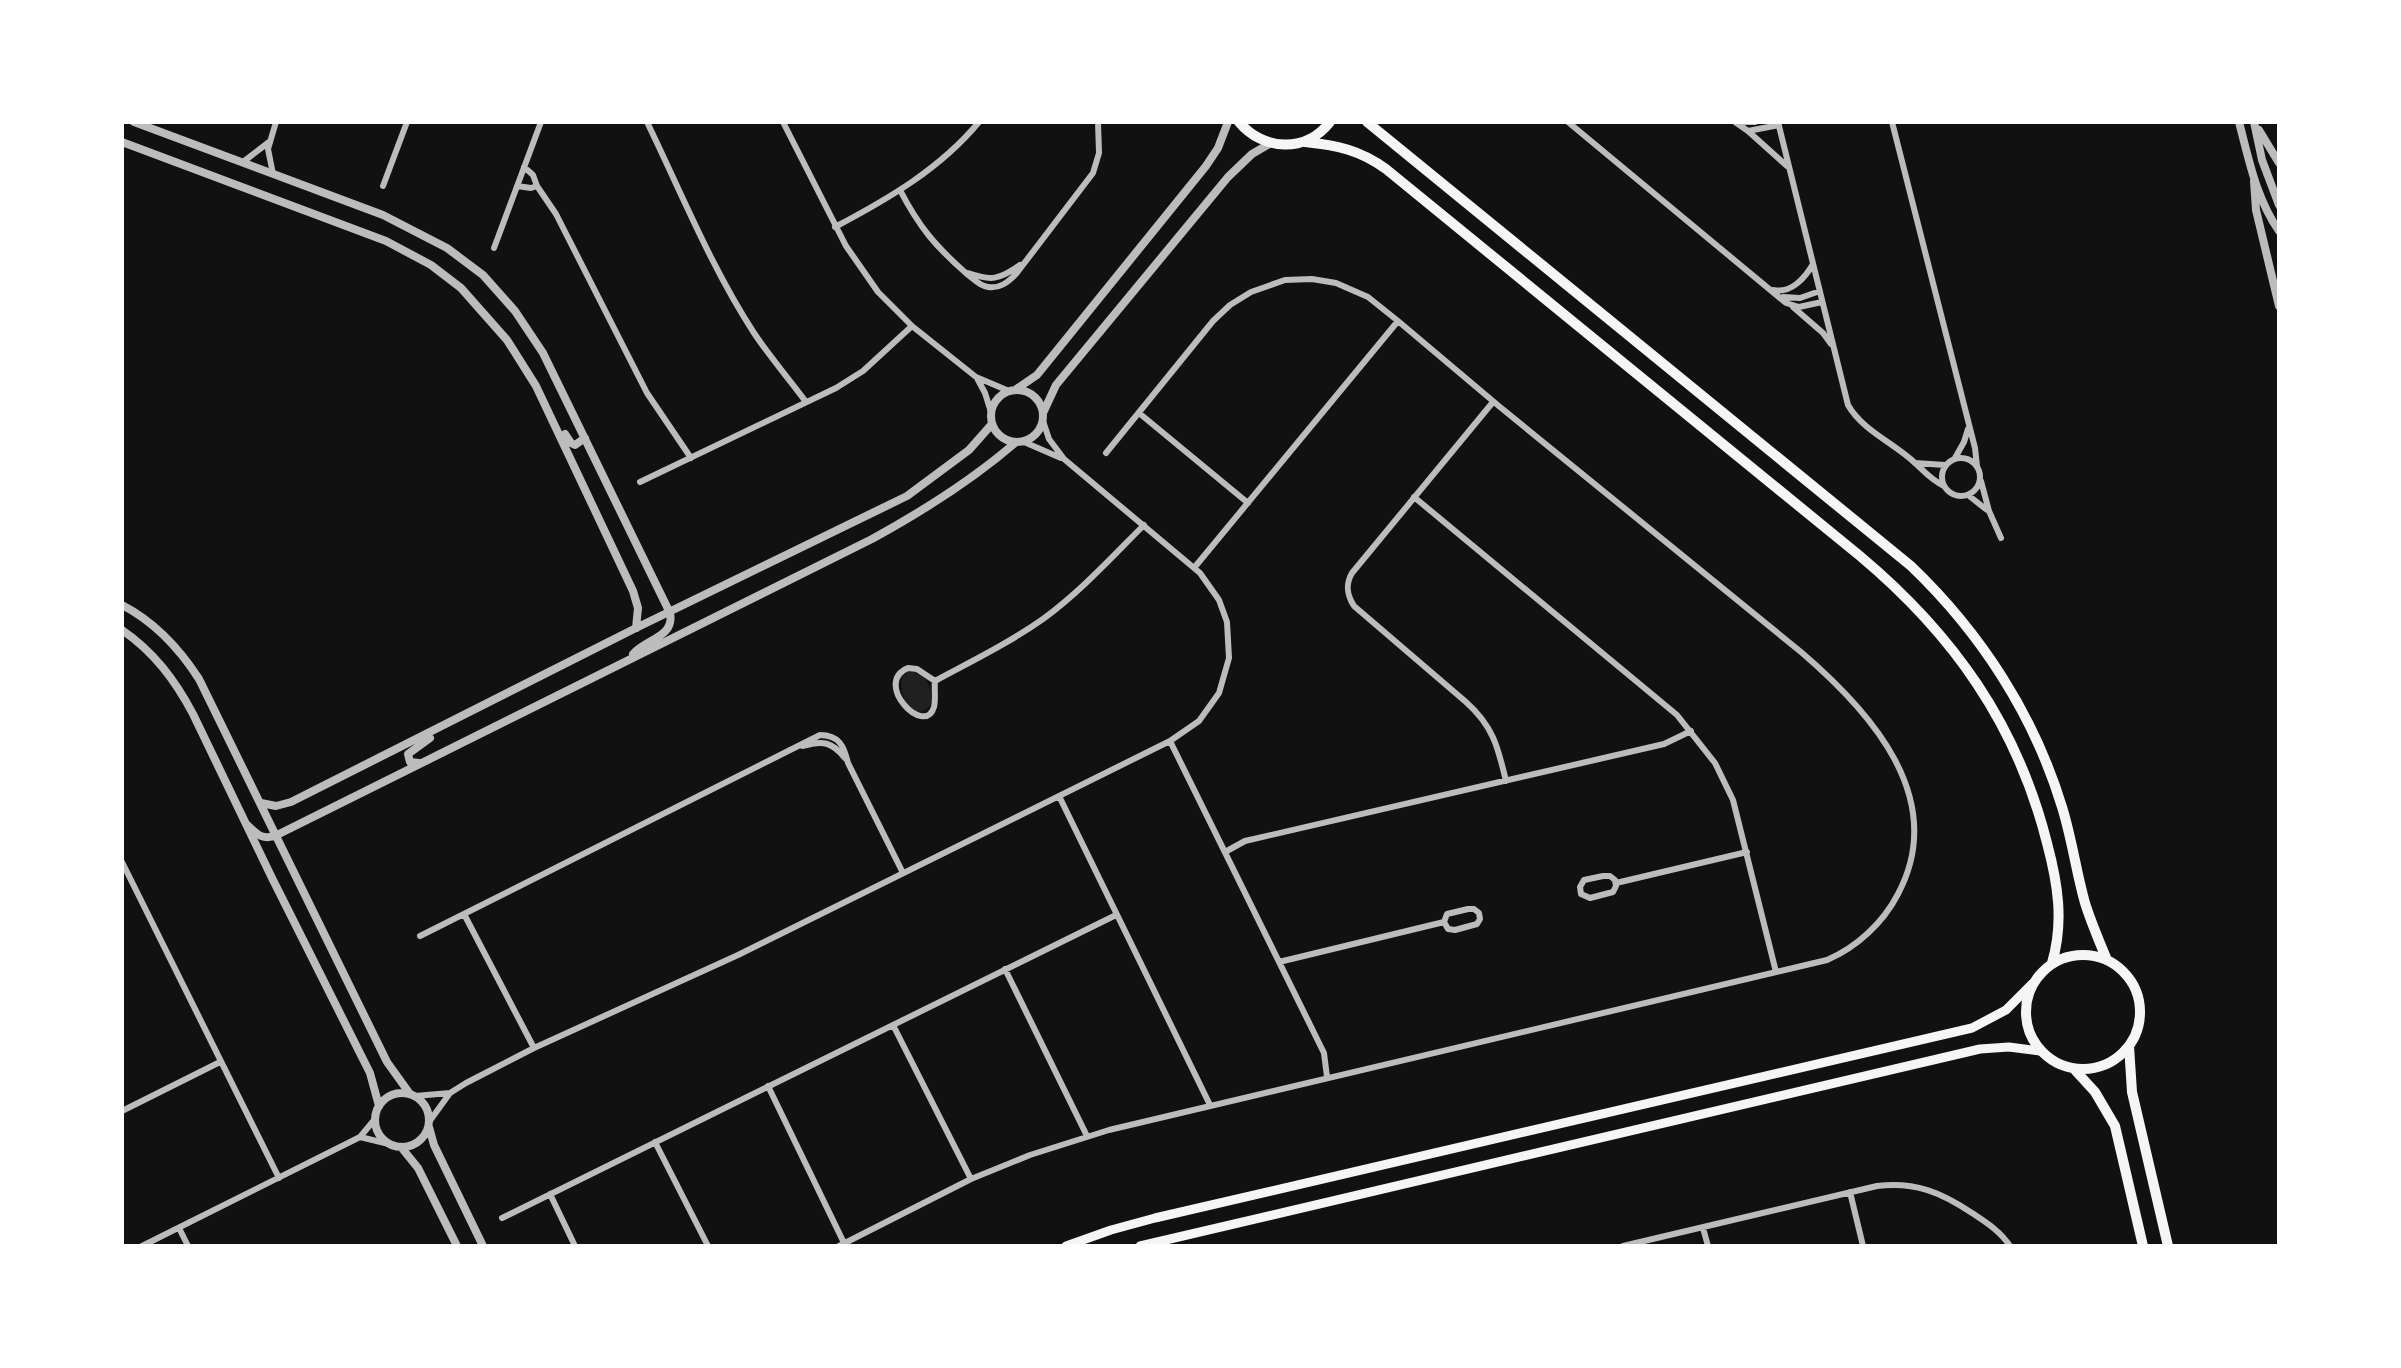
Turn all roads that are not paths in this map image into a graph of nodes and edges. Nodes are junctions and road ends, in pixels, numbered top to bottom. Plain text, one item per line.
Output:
1 (134, 122) edge
2 (276, 122) edge
3 (407, 122) edge
4 (541, 122) edge
5 (647, 122) edge
6 (783, 122) edge
7 (979, 122) edge
8 (1098, 122) edge
9 (1228, 122) edge
10 (1239, 122) edge
11 (1330, 122) edge
12 (1367, 122) edge
13 (1568, 122) edge
14 (1735, 122) edge
15 (1743, 122) edge
16 (1755, 122) edge
17 (1892, 122) edge
18 (2239, 122) edge
19 (2254, 122) edge
20 (1779, 124) edge
21 (1748, 131) junction
22 (122, 142) edge
23 (269, 142) junction
24 (1305, 142) junction
25 (1271, 143) junction
26 (243, 162) junction
27 (2279, 163) edge
28 (524, 167) junction
29 (1790, 171) junction
30 (273, 174) junction
31 (2254, 181) junction
32 (383, 186) dead end
33 (517, 186) junction
34 (537, 186) junction
35 (900, 190) junction
36 (2279, 205) edge
37 (835, 227) junction
38 (2279, 231) edge
39 (494, 248) dead end
40 (1813, 264) junction
41 (1772, 290) junction
42 (1820, 291) junction
43 (1779, 296) junction
44 (1822, 302) junction
45 (1790, 305) junction
46 (2279, 306) edge
47 (1398, 321) junction
48 (912, 326) junction
49 (1833, 348) junction
50 (976, 377) junction
51 (536, 386) junction
52 (1012, 390) junction
53 (806, 402) junction
54 (1493, 402) junction
55 (991, 412) junction
56 (1139, 413) junction
57 (1043, 417) junction
58 (992, 424) junction
59 (1968, 429) junction
60 (585, 438) junction
61 (1020, 442) junction
62 (1106, 453) dead end
63 (691, 458) junction
64 (1954, 458) junction
65 (1064, 459) junction
66 (1915, 463) junction
67 (1945, 465) junction
68 (1977, 466) junction
69 (1980, 478) junction
70 (640, 482) dead end
71 (1944, 486) junction
72 (1968, 495) junction
73 (1414, 497) junction
74 (1248, 503) junction
75 (1989, 511) junction
76 (1144, 525) junction
77 (2001, 538) dead end
78 (1194, 568) junction
79 (122, 605) edge
80 (670, 613) junction
81 (636, 628) junction
82 (122, 630) edge
83 (631, 658) junction
84 (935, 681) junction
85 (446, 725) junction
86 (1691, 731) junction
87 (1170, 741) junction
88 (419, 763) junction
89 (1506, 781) junction
90 (1059, 796) junction
91 (261, 803) junction
92 (246, 824) junction
93 (277, 835) junction
94 (1225, 852) junction
95 (1747, 852) junction
96 (122, 862) edge
97 (903, 873) junction
98 (1616, 883) junction
99 (464, 914) junction
100 (1116, 915) junction
101 (1444, 922) junction
102 (420, 936) dead end
103 (2107, 960) junction
104 (1279, 962) junction
105 (2052, 963) junction
106 (1005, 969) junction
107 (1776, 972) junction
108 (2032, 984) junction
109 (893, 1025) junction
110 (2129, 1046) junction
111 (534, 1048) junction
112 (2040, 1051) junction
113 (220, 1062) junction
114 (2074, 1069) junction
115 (1327, 1077) junction
116 (768, 1086) junction
117 (450, 1093) junction
118 (413, 1095) junction
119 (1210, 1105) junction
120 (379, 1106) junction
121 (122, 1111) edge
122 (375, 1119) junction
123 (429, 1124) junction
124 (1087, 1136) junction
125 (360, 1137) junction
126 (655, 1142) junction
127 (389, 1144) junction
128 (400, 1147) junction
129 (279, 1178) junction
130 (971, 1179) junction
131 (1850, 1192) junction
132 (550, 1194) junction
133 (502, 1218) dead end
134 (179, 1228) junction
135 (1703, 1228) junction
136 (842, 1245) edge
137 (142, 1246) edge
138 (188, 1246) edge
139 (457, 1246) edge
140 (483, 1246) edge
141 (575, 1246) edge
142 (708, 1246) edge
143 (1066, 1246) edge
144 (1140, 1246) edge
145 (1623, 1246) edge
146 (1708, 1246) edge
147 (1863, 1246) edge
148 (2010, 1246) edge
149 (2143, 1246) edge
150 (2168, 1246) edge

1 - 26 street
2 - 23 street
3 - 32 street
4 - 28 street
5 - 53 street
6 - 37 street
7 - 35 street
8 - 35 street
9 - 52 street
10 - 25 main road
11 - 24 main road
12 - 103 main road
13 - 41 street
14 - 21 street
15 - 16 street
17 - 59 street
18 - 31 street
19 - 27 street
19 - 36 street
20 - 21 street
20 - 29 street
21 - 29 street
22 - 51 street
23 - 26 street
23 - 30 street
24 - 25 main road
24 - 105 main road
25 - 57 street
26 - 30 street
28 - 33 street
28 - 34 street
29 - 40 street
30 - 60 street
31 - 38 street
31 - 46 street
33 - 34 street
33 - 39 street
34 - 63 street
35 - 37 street
37 - 48 street
40 - 41 street
40 - 42 street
41 - 43 street
42 - 43 street
42 - 44 street
43 - 45 street
44 - 45 street
44 - 49 street
45 - 49 street
47 - 54 street
47 - 56 street
47 - 74 street
48 - 50 street
48 - 53 street
49 - 66 street
50 - 52 street
50 - 55 street
51 - 60 street
51 - 81 street
52 - 55 street
52 - 57 street
53 - 63 street
54 - 73 street
54 - 107 street
55 - 58 street
56 - 62 street
56 - 74 street
57 - 61 street
57 - 65 street
58 - 61 street
58 - 80 street
59 - 64 street
59 - 68 street
60 - 80 street
61 - 65 street
61 - 83 street
63 - 70 street
64 - 67 street
64 - 68 street
65 - 76 street
66 - 67 street
66 - 71 street
67 - 71 street
68 - 69 street
69 - 72 street
69 - 75 street
71 - 72 street
72 - 75 street
73 - 86 street
73 - 89 street
74 - 78 street
75 - 77 street
76 - 78 street
76 - 84 street
78 - 87 street
79 - 91 street
80 - 81 street
80 - 83 street
81 - 85 street
82 - 92 street
83 - 88 street
84 - 84 street
85 - 88 street
85 - 91 street
86 - 89 street
86 - 95 street
87 - 90 street
87 - 94 street
88 - 93 street
89 - 94 street
90 - 97 street
90 - 100 street
91 - 93 street
92 - 93 street
92 - 120 street
93 - 118 street
94 - 104 street
95 - 98 street
95 - 107 street
96 - 113 street
97 - 99 street
97 - 111 street
98 - 98 street
99 - 102 street
99 - 111 street
100 - 106 street
100 - 119 street
101 - 101 street
101 - 104 street
103 - 105 main road
103 - 110 main road
104 - 115 street
105 - 108 main road
106 - 109 street
106 - 124 street
107 - 115 street
108 - 112 main road
108 - 143 main road
109 - 116 street
109 - 130 street
110 - 114 main road
110 - 150 main road
111 - 117 street
112 - 114 main road
112 - 144 main road
113 - 121 street
113 - 129 street
114 - 149 main road
115 - 119 street
116 - 126 street
116 - 136 street
117 - 118 street
117 - 123 street
118 - 120 street
118 - 123 street
119 - 124 street
120 - 122 street
122 - 125 street
122 - 127 street
123 - 128 street
123 - 140 street
124 - 130 street
125 - 127 street
125 - 129 street
126 - 132 street
126 - 142 street
127 - 128 street
128 - 139 street
129 - 134 street
130 - 136 street
131 - 135 street
131 - 147 street
131 - 148 street
132 - 133 street
132 - 141 street
134 - 137 street
134 - 138 street
135 - 145 street
135 - 146 street

